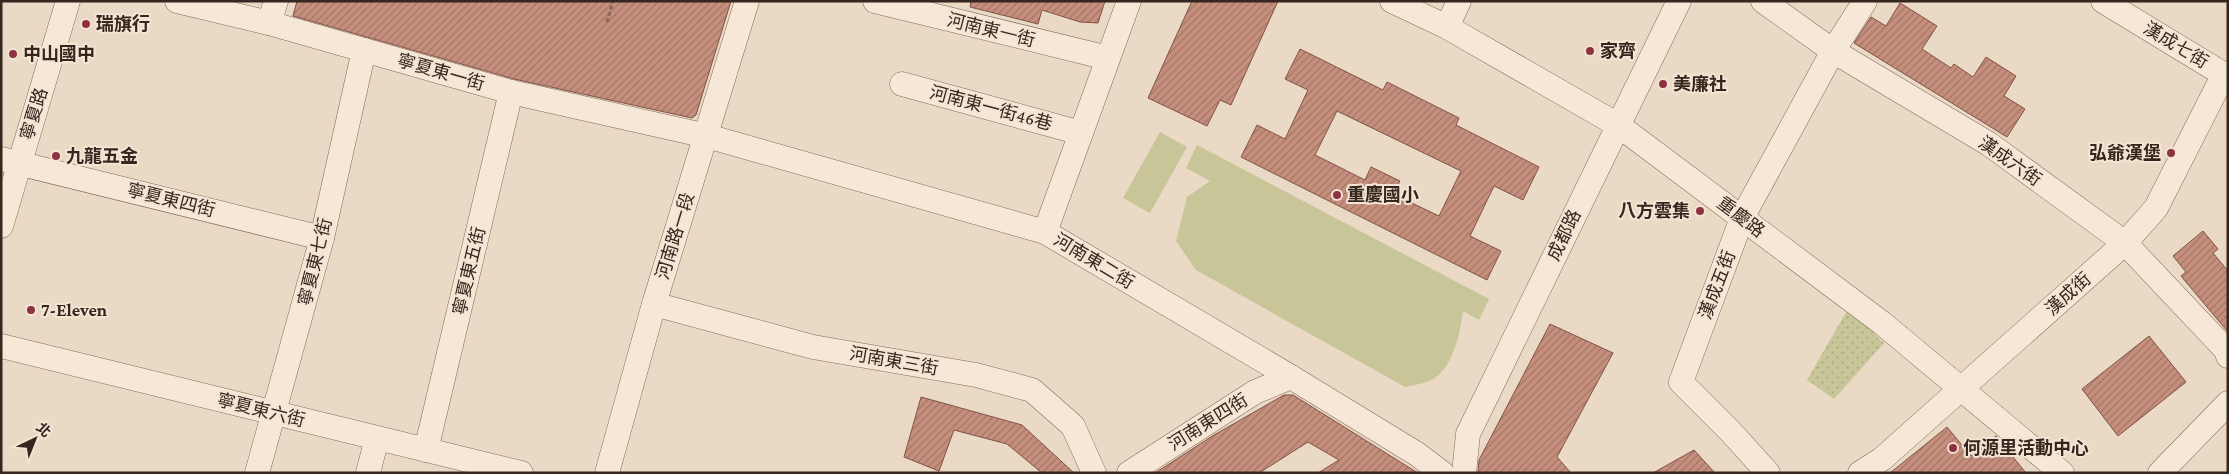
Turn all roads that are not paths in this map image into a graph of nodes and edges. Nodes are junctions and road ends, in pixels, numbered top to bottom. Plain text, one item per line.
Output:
1 (68, 1) edge
2 (177, 1) edge
3 (747, 1) edge
4 (875, 1) edge
5 (1129, 1) edge
6 (1392, 1) edge
7 (1459, 1) edge
8 (1679, 1) edge
9 (1764, 1) edge
10 (1865, 1) edge
11 (2102, 1) edge
12 (273, 12) edge
13 (1447, 27) junction
14 (364, 50) junction
15 (1833, 51) junction
16 (1108, 58) junction
17 (2226, 75) edge
18 (902, 84) dead end
19 (511, 92) junction
20 (1618, 125) junction
21 (1081, 133) junction
22 (707, 136) junction
23 (11, 160) edge
24 (1742, 218) junction
25 (1, 226) edge
26 (1045, 232) junction
27 (322, 238) junction
28 (2125, 243) junction
29 (654, 304) junction
30 (1, 346) edge
31 (2228, 356) edge
32 (1291, 377) junction
33 (1962, 390) junction
34 (2228, 404) edge
35 (274, 414) junction
36 (376, 438) junction
37 (426, 450) junction
38 (477, 468) edge
39 (257, 473) edge
40 (368, 473) edge
41 (521, 473) edge
42 (607, 473) edge
43 (1094, 473) edge
44 (1129, 473) edge
45 (1442, 473) edge
46 (1464, 473) edge
47 (1768, 473) edge
48 (1860, 473) edge
49 (2062, 473) edge
50 (2160, 473) edge

1 - 23 street, 寧夏路
2 - 12 street, 寧夏東一街
3 - 22 street, 河南路一段
4 - 16 street, 河南東一街
5 - 16 street
6 - 13 street, 重慶路
7 - 13 street
8 - 20 street, 成都路
9 - 15 street, 漢成六街
10 - 15 street, 漢成五街
11 - 17 street, 漢成七街
12 - 14 street, 寧夏東一街
13 - 20 street, 重慶路
14 - 19 street, 寧夏東一街
14 - 27 street, 寧夏東七街
15 - 24 street, 漢成五街
15 - 28 street, 漢成六街
16 - 21 street
17 - 28 street, 漢成街
18 - 21 street, 河南東一街46巷
19 - 22 street, 寧夏東一街
19 - 37 street, 寧夏東五街
20 - 24 street, 重慶路
20 - 46 street, 成都路
21 - 26 street
22 - 26 street, 河南東二街
22 - 29 street, 河南路一段
23 - 25 street, 寧夏路
23 - 27 street, 寧夏東四街
24 - 33 street, 重慶路
24 - 47 street, 漢成五街
26 - 32 street, 河南東二街
27 - 35 street, 寧夏東七街
28 - 31 street, 漢成六街
28 - 33 street, 漢成街
29 - 42 street, 河南路一段
29 - 43 street, 河南東三街
30 - 35 street, 寧夏東六街
32 - 44 street, 河南東四街
32 - 45 street, 河南東二街
33 - 48 street, 漢成街
33 - 49 street, 重慶路
34 - 50 street
35 - 36 street, 寧夏東六街
35 - 39 street, 寧夏東七街
36 - 37 street, 寧夏東六街
36 - 40 street
37 - 38 street, 寧夏東六街
38 - 41 street, 寧夏東六街

